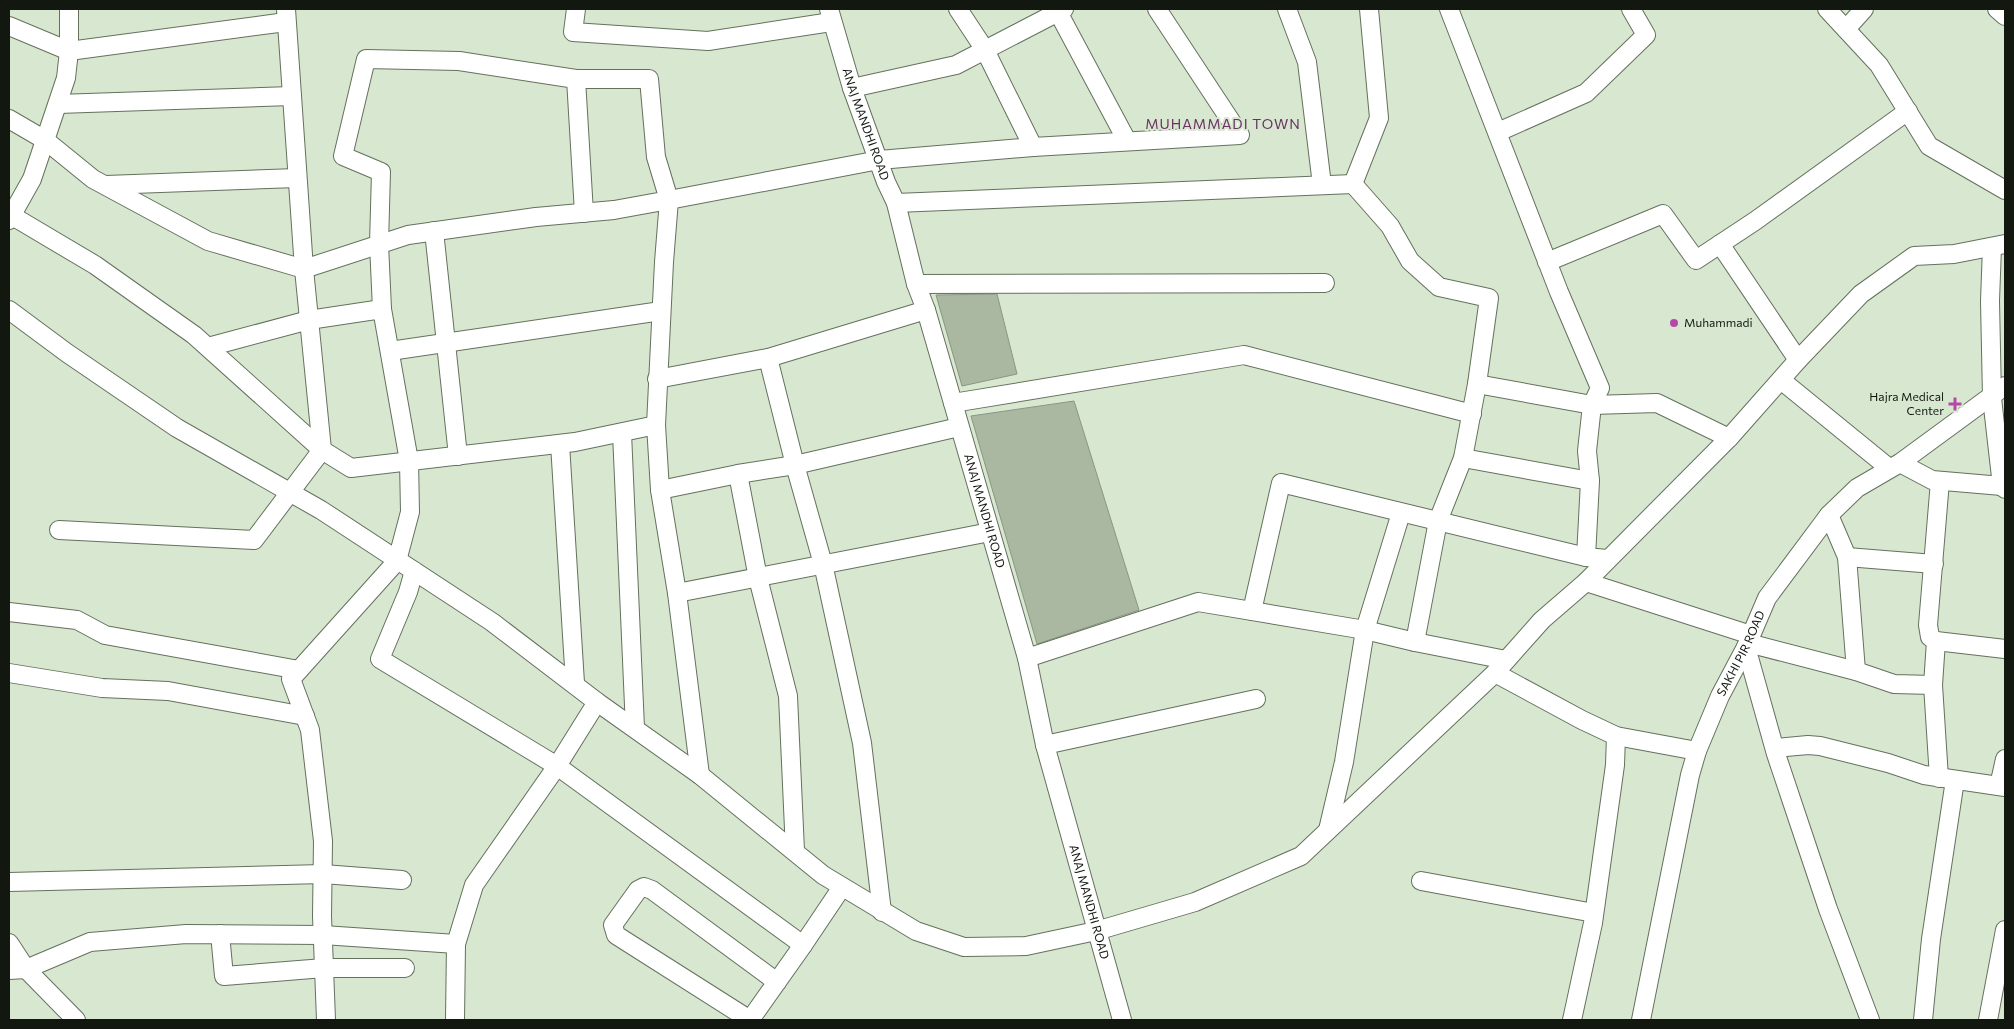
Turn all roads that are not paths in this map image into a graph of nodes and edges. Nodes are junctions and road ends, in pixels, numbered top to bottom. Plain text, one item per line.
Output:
1 (68, 9) edge
2 (576, 9) edge
3 (958, 9) edge
4 (1157, 9) edge
5 (1287, 9) edge
6 (1369, 9) edge
7 (1449, 9) edge
8 (1632, 9) edge
9 (1827, 9) edge
10 (1864, 9) edge
11 (1997, 9) edge
12 (1061, 10) edge
13 (286, 15) edge
14 (830, 15) edge
15 (2005, 16) edge
16 (9, 26) edge
17 (1846, 29) junction
18 (985, 50) junction
19 (69, 51) junction
20 (576, 79) junction
21 (852, 88) junction
22 (292, 96) junction
23 (58, 104) junction
24 (1908, 111) junction
25 (9, 119) edge
26 (1498, 132) junction
27 (45, 140) junction
28 (1127, 141) junction
29 (1033, 147) junction
30 (879, 160) junction
31 (297, 178) junction
32 (1353, 184) junction
33 (105, 185) junction
34 (1322, 185) junction
35 (2005, 190) edge
36 (669, 200) junction
37 (896, 203) junction
38 (584, 213) junction
39 (10, 217) edge
40 (434, 231) junction
41 (379, 244) junction
42 (1720, 244) junction
43 (1999, 245) edge
44 (1547, 262) junction
45 (304, 269) junction
46 (1325, 282) dead end
47 (916, 284) junction
48 (382, 309) junction
49 (9, 310) edge
50 (926, 310) junction
51 (661, 311) junction
52 (309, 320) junction
53 (447, 343) junction
54 (208, 348) junction
55 (390, 351) junction
56 (768, 358) junction
57 (1798, 360) junction
58 (657, 379) junction
59 (1781, 380) junction
60 (1477, 384) junction
61 (2005, 386) edge
62 (1992, 398) junction
63 (953, 403) junction
64 (1592, 405) junction
65 (1472, 414) junction
66 (656, 425) junction
67 (959, 427) junction
68 (622, 432) junction
69 (1729, 438) junction
70 (560, 444) junction
71 (322, 450) junction
72 (458, 456) junction
73 (1463, 458) junction
74 (409, 461) junction
75 (795, 465) junction
76 (1895, 466) junction
77 (738, 474) junction
78 (1590, 480) junction
79 (1940, 480) junction
80 (2004, 488) edge
81 (660, 490) junction
82 (288, 493) junction
83 (1401, 513) junction
84 (1829, 515) junction
85 (1438, 521) junction
86 (59, 530) dead end
87 (990, 532) junction
88 (1586, 557) junction
89 (1847, 557) junction
90 (1607, 560) junction
91 (397, 561) junction
92 (823, 564) junction
93 (1934, 564) junction
94 (414, 572) junction
95 (758, 578) junction
96 (1586, 582) junction
97 (677, 593) junction
98 (1252, 611) junction
99 (9, 612) edge
100 (1365, 630) junction
101 (1749, 641) junction
102 (1936, 641) junction
103 (1415, 642) junction
104 (2005, 649) edge
105 (1027, 658) junction
106 (1500, 666) junction
107 (299, 670) junction
108 (1856, 671) junction
109 (9, 673) edge
110 (575, 683) junction
111 (1933, 685) junction
112 (1256, 699) dead end
113 (597, 702) junction
114 (305, 716) junction
115 (635, 728) junction
116 (1616, 736) junction
117 (1045, 745) junction
118 (1774, 748) junction
119 (1697, 751) junction
120 (2005, 759) edge
121 (557, 766) junction
122 (700, 775) junction
123 (1947, 779) junction
124 (2002, 786) edge
125 (1328, 830) junction
126 (795, 850) junction
127 (323, 874) junction
128 (402, 880) dead end
129 (1422, 881) dead end
130 (9, 882) edge
131 (842, 887) junction
132 (882, 912) junction
133 (1594, 913) junction
134 (1096, 930) junction
135 (2005, 930) edge
136 (220, 934) junction
137 (323, 935) junction
138 (9, 943) edge
139 (456, 944) junction
140 (803, 945) junction
141 (324, 968) junction
142 (405, 968) dead end
143 (18, 970) edge
144 (778, 982) junction
145 (76, 1020) edge
146 (326, 1020) edge
147 (455, 1020) edge
148 (750, 1020) edge
149 (1122, 1020) edge
150 (1572, 1020) edge
151 (1642, 1020) edge
152 (1870, 1020) edge
153 (1923, 1020) edge
154 (1988, 1020) edge

1 - 19 street
2 - 14 street
3 - 18 street
4 - 28 street
5 - 34 street
6 - 32 street
7 - 26 street
8 - 26 street
9 - 17 street
10 - 17 street
11 - 15 street
12 - 18 street
12 - 28 street
13 - 19 street
13 - 22 street
14 - 21 street, ANAJ MANDHI ROAD
16 - 19 street
17 - 24 street
18 - 21 street
18 - 29 street
19 - 23 street
20 - 36 street
20 - 38 street
20 - 41 street
21 - 30 street, ANAJ MANDHI ROAD
22 - 23 street
22 - 31 street
23 - 27 street
24 - 35 street
24 - 42 street
25 - 27 street
26 - 44 street
27 - 33 street
27 - 39 street
28 - 29 street
29 - 30 street
30 - 36 street
30 - 37 street, ANAJ MANDHI ROAD
31 - 33 street
31 - 45 street
32 - 34 street
32 - 60 street
33 - 45 street
34 - 37 street
36 - 38 street
36 - 51 street
37 - 47 street, ANAJ MANDHI ROAD
38 - 40 street
39 - 54 street
40 - 41 street
40 - 53 street
41 - 45 street
41 - 48 street
42 - 44 street
42 - 57 street
43 - 57 street
43 - 62 street
44 - 64 street
45 - 52 street
46 - 47 street
47 - 50 street, ANAJ MANDHI ROAD
48 - 52 street
48 - 55 street
49 - 82 street
50 - 56 street
50 - 63 street, ANAJ MANDHI ROAD
51 - 53 street
51 - 58 street
52 - 54 street
52 - 71 street
53 - 55 street
53 - 72 street
54 - 71 street
55 - 74 street
56 - 58 street
56 - 75 street
57 - 59 street
58 - 66 street
59 - 69 street
59 - 76 street
60 - 64 street
60 - 65 street
61 - 62 street, SAKHI PIR ROAD
62 - 76 street, SAKHI PIR ROAD
62 - 80 street
63 - 65 street
63 - 67 street, ANAJ MANDHI ROAD
64 - 69 street
64 - 78 street
65 - 73 street
66 - 68 street
66 - 81 street
67 - 75 street
67 - 87 street, ANAJ MANDHI ROAD
68 - 70 street
68 - 115 street
69 - 90 street
70 - 72 street
70 - 110 street
71 - 74 street
71 - 82 street
72 - 74 street
73 - 78 street
73 - 85 street
74 - 91 street
75 - 77 street
75 - 92 street
76 - 79 street
76 - 84 street, SAKHI PIR ROAD
77 - 81 street
77 - 95 street
78 - 88 street
79 - 80 street
79 - 93 street
81 - 97 street
82 - 86 street
82 - 91 street
83 - 85 street
83 - 98 street
83 - 100 street
84 - 89 street
84 - 101 street, SAKHI PIR ROAD
85 - 88 street
85 - 103 street
87 - 92 street
87 - 105 street, ANAJ MANDHI ROAD
88 - 90 street
89 - 93 street
89 - 108 street
90 - 96 street
91 - 94 street
91 - 107 street
92 - 95 street
92 - 132 street
93 - 102 street
94 - 110 street
94 - 121 street
95 - 97 street
95 - 126 street
96 - 101 street
96 - 106 street
97 - 122 street
98 - 100 street
98 - 105 street
99 - 107 street
100 - 103 street
100 - 125 street
101 - 108 street
101 - 118 street
101 - 119 street, SAKHI PIR ROAD
102 - 104 street
102 - 111 street
103 - 106 street
105 - 117 street, ANAJ MANDHI ROAD
106 - 116 street
106 - 125 street
107 - 114 street
108 - 111 street
109 - 114 street
110 - 113 street
111 - 123 street
112 - 117 street
113 - 115 street
113 - 121 street
114 - 127 street
115 - 122 street
116 - 119 street
116 - 133 street
117 - 134 street, ANAJ MANDHI ROAD
118 - 123 street
118 - 152 street
119 - 151 street, SAKHI PIR ROAD
120 - 124 street
121 - 139 street
121 - 140 street
122 - 126 street
123 - 124 street
123 - 153 street
125 - 134 street
126 - 131 street
127 - 128 street
127 - 130 street
127 - 137 street
129 - 133 street
131 - 132 street
131 - 140 street
132 - 134 street
133 - 150 street
134 - 149 street, ANAJ MANDHI ROAD
135 - 154 street
136 - 137 street
136 - 141 street
136 - 143 street
137 - 139 street
137 - 141 street
138 - 143 street
139 - 147 street
140 - 144 street
141 - 142 street
141 - 146 street
143 - 145 street
144 - 148 street
144 - 148 street

